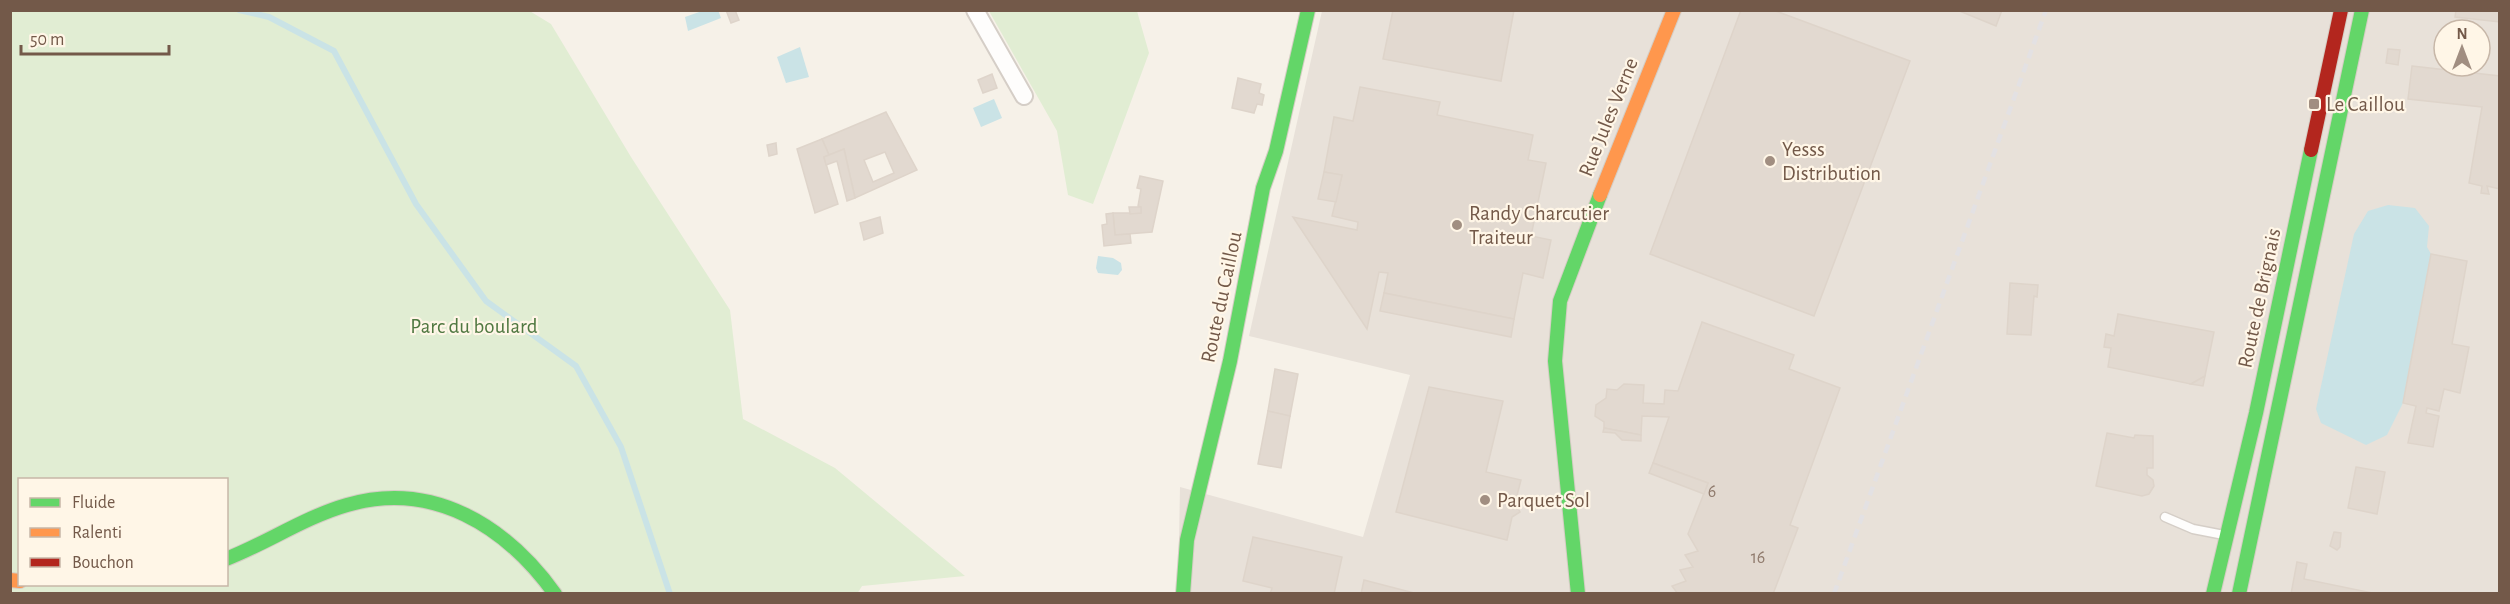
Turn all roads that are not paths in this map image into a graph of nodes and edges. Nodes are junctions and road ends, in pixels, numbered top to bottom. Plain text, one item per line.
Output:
1 (975, 10) edge
2 (1308, 10) edge
3 (1674, 10) edge
4 (2341, 10) edge
5 (2362, 10) edge
6 (1024, 96) dead end
7 (2165, 517) dead end
8 (2238, 539) junction
9 (228, 558) edge
10 (555, 594) edge
11 (1183, 594) edge
12 (1578, 594) edge
13 (2213, 594) edge
14 (2239, 594) edge

1 - 6 street
2 - 11 main road, Route du Caillou
3 - 12 main road, Rue Jules Verne
4 - 8 main road, Route de Brignais
5 - 8 main road, Route de Brignais
7 - 8 lane
8 - 13 main road, Route de Brignais
8 - 14 main road, Route de Brignais
9 - 10 main road

